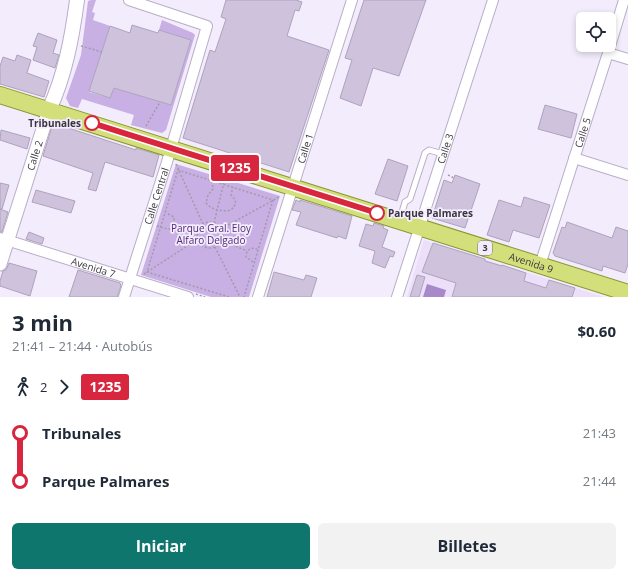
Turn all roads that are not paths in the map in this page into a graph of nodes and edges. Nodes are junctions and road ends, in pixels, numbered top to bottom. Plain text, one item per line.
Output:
1 (77, 0) edge
2 (129, 0) edge
3 (352, 0) edge
4 (493, 0) edge
5 (624, 0) edge
6 (608, 53) junction
7 (628, 59) edge
8 (0, 95) edge
9 (49, 110) junction
10 (170, 148) junction
11 (443, 154) junction
12 (574, 158) junction
13 (628, 175) edge
14 (293, 186) junction
15 (399, 220) junction
16 (420, 226) junction
17 (4, 239) edge
18 (0, 264) edge
19 (540, 265) junction
20 (135, 278) junction
21 (628, 293) edge
22 (124, 297) edge
23 (188, 297) edge
24 (258, 297) edge
25 (397, 297) edge

1 - 9 main road, Calle 2
2 - 10 street, Calle Central
3 - 14 street, Calle 1
4 - 11 street, Calle 3
5 - 6 street, Calle 5
6 - 7 street
6 - 12 street, Calle 5
8 - 9 main road, Avenida 9 / 3
9 - 10 main road, Avenida 9 / 3
9 - 17 street, Calle 2
10 - 14 main road, Avenida 9 / 3
10 - 20 street, Calle Central
11 - 15 lane
11 - 16 street, Calle 3
12 - 13 street
12 - 19 street, Calle 5
14 - 15 main road, Avenida 9 / 3
14 - 24 street, Calle 1
15 - 16 main road, Avenida 9 / 3
16 - 19 main road, Avenida 9 / 3
16 - 25 street, Calle 3
17 - 18 street, Calle 2
17 - 20 street, Avenida 7
19 - 21 main road, Avenida 9 / 3
20 - 22 street, Calle Central
20 - 23 street, Avenida 7

